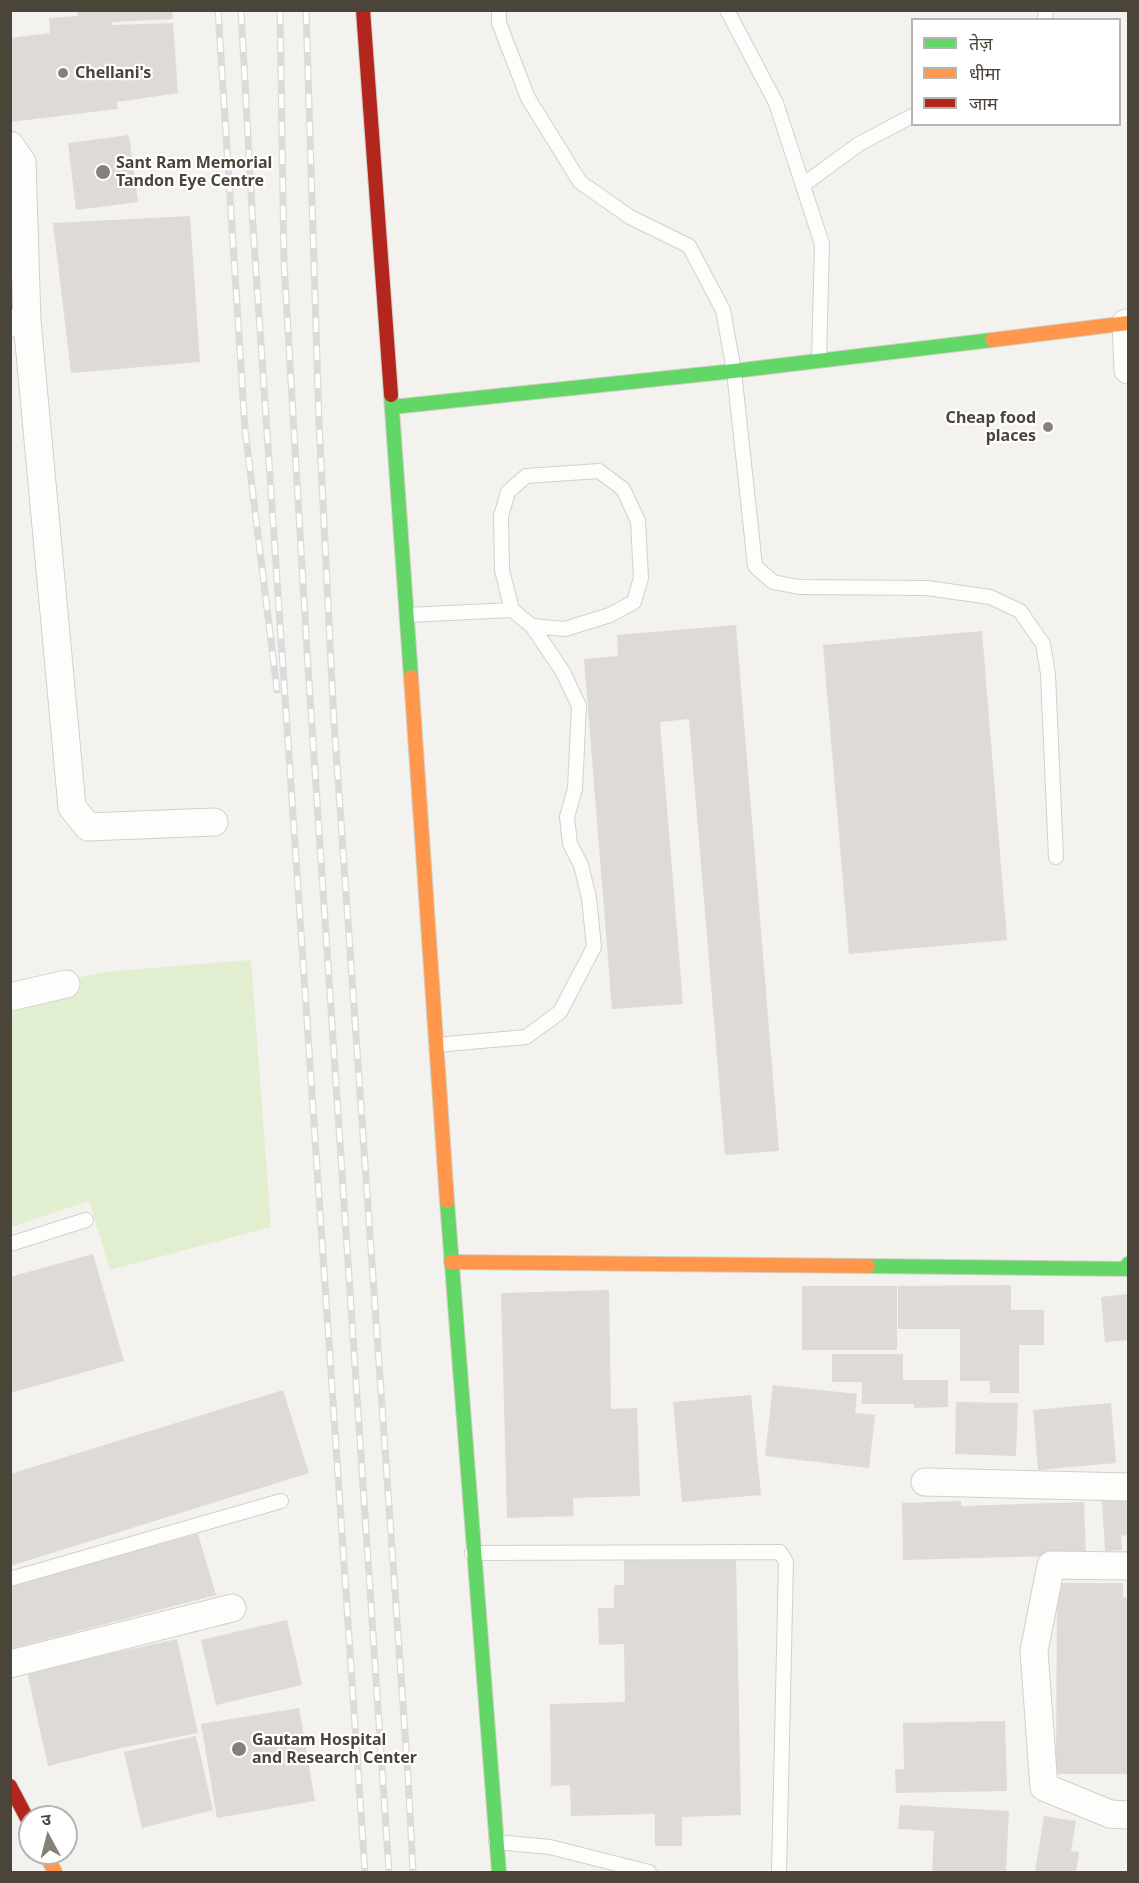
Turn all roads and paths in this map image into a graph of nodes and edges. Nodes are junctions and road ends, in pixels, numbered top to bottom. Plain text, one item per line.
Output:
1 (363, 10) edge
2 (499, 10) edge
3 (727, 10) edge
4 (911, 117) edge
5 (10, 145) edge
6 (803, 185) junction
7 (19, 322) edge
8 (1127, 323) edge
9 (819, 360) junction
10 (1128, 370) edge
11 (734, 371) junction
12 (392, 406) junction
13 (512, 610) junction
14 (407, 615) junction
15 (532, 626) junction
16 (214, 822) dead end
17 (1056, 857) dead end
18 (66, 984) dead end
19 (10, 997) edge
20 (436, 1045) junction
21 (86, 1220) dead end
22 (10, 1244) edge
23 (451, 1262) junction
24 (1128, 1264) edge
25 (925, 1482) dead end
26 (1128, 1486) edge
27 (281, 1501) dead end
28 (472, 1552) junction
29 (1128, 1566) edge
30 (10, 1579) edge
31 (232, 1608) dead end
32 (10, 1664) edge
33 (10, 1786) edge
34 (20, 1805) edge
35 (1128, 1815) edge
36 (496, 1842) junction
37 (499, 1872) edge
38 (648, 1872) edge
39 (779, 1872) edge

1 - 12 street
2 - 11 lane
3 - 6 lane
4 - 6 lane
5 - 7 street
6 - 9 lane
7 - 16 street
8 - 9 street
8 - 10 street
9 - 11 street
11 - 12 street
11 - 17 lane
12 - 14 street
13 - 14 lane
13 - 15 lane
13 - 15 lane
14 - 20 street
15 - 20 lane
18 - 19 street
20 - 23 street
21 - 22 lane
23 - 24 street
23 - 28 street
25 - 26 street
27 - 30 lane
28 - 36 street
28 - 39 lane
29 - 35 street
31 - 32 street
33 - 34 street
36 - 37 street
36 - 38 lane

